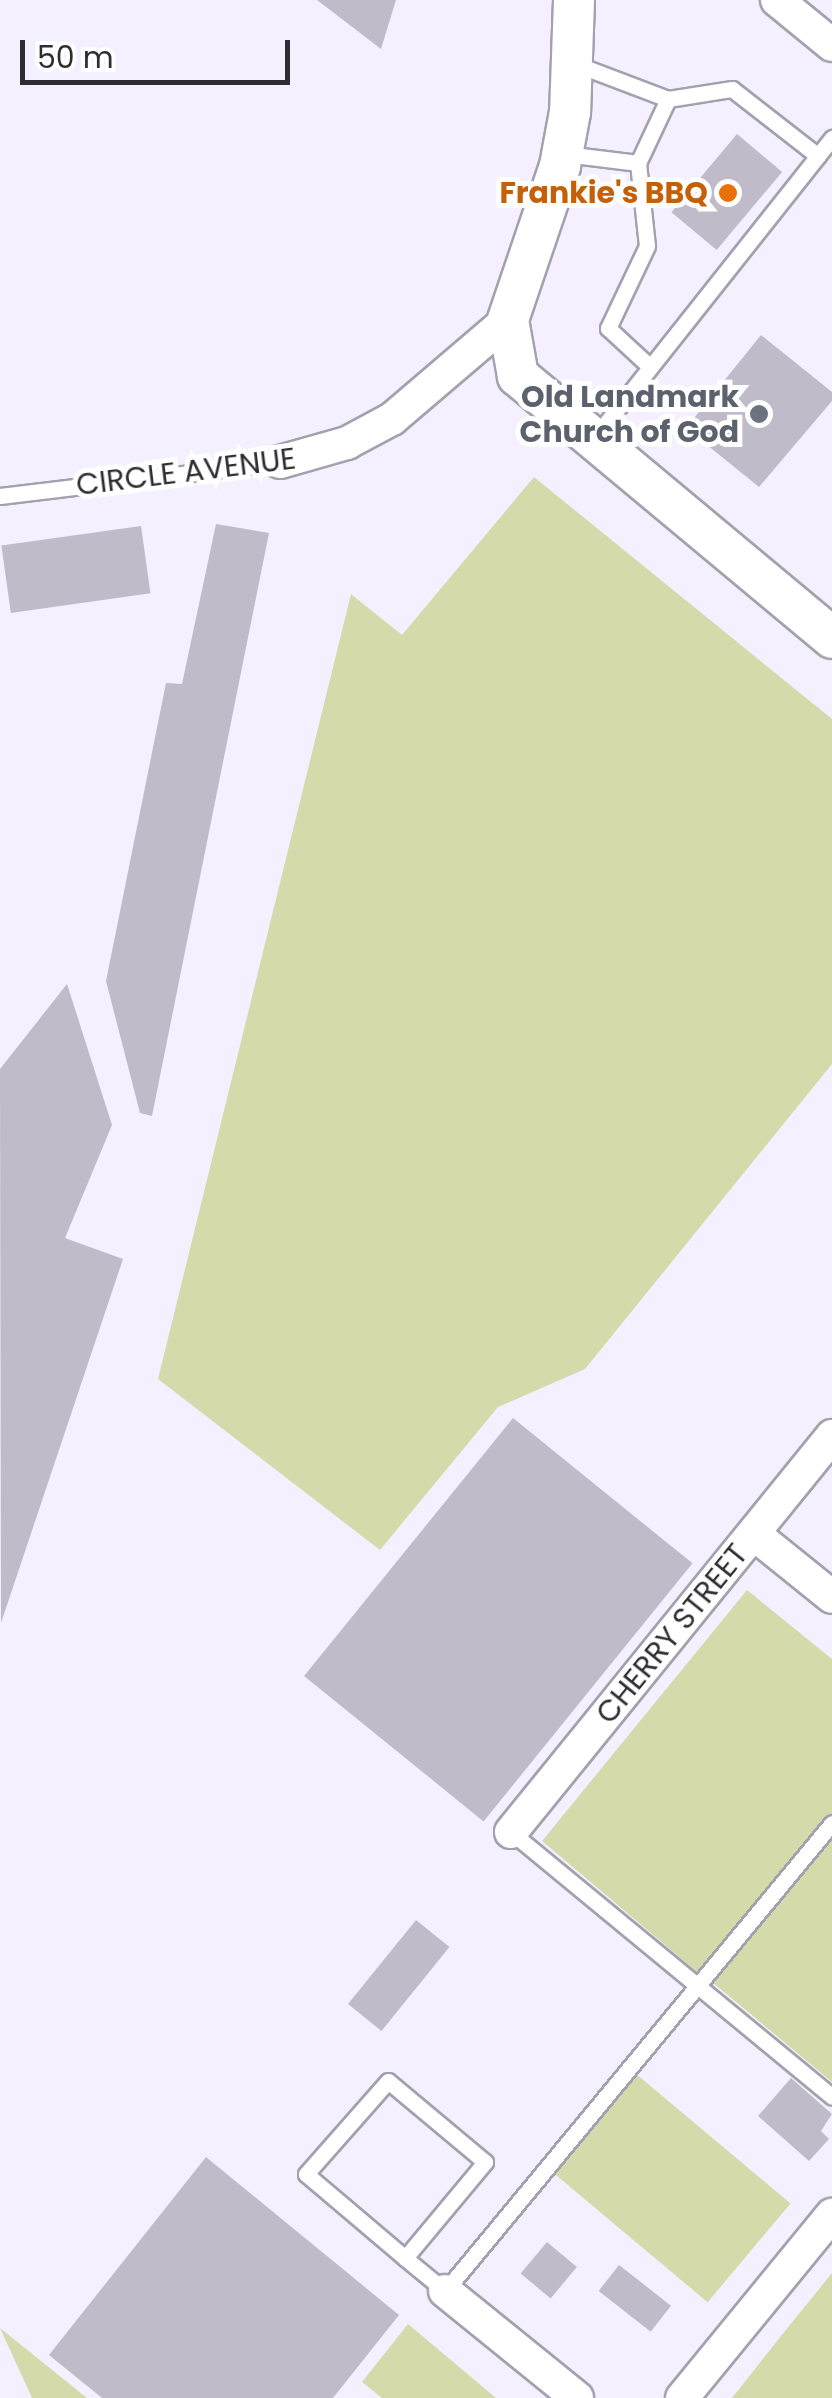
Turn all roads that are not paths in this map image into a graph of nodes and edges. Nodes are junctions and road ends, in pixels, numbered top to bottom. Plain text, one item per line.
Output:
1 (574, 0) edge
2 (777, 0) edge
3 (827, 31) edge
4 (572, 62) junction
5 (668, 98) junction
6 (832, 138) edge
7 (562, 154) junction
8 (818, 156) junction
9 (638, 162) junction
10 (508, 320) junction
11 (649, 366) junction
12 (591, 443) junction
13 (280, 462) joint
14 (0, 496) edge
15 (832, 638) edge
16 (832, 1436) edge
17 (754, 1534) junction
18 (832, 1597) edge
19 (832, 1823) edge
20 (511, 1832) joint
21 (698, 1987) junction
22 (832, 2097) edge
23 (832, 2215) edge
24 (405, 2258) junction
25 (445, 2291) junction
26 (576, 2398) edge
27 (682, 2398) edge

1 - 4 street
2 - 3 street
4 - 5 lane
4 - 7 street
5 - 8 lane
5 - 9 lane
6 - 8 lane
7 - 9 lane
7 - 10 street
8 - 11 lane
9 - 11 lane
10 - 12 street
10 - 13 street, CIRCLE AVENUE
11 - 12 lane
12 - 15 street
13 - 14 lane, CIRCLE AVENUE
16 - 17 street, CHERRY STREET
17 - 18 street
17 - 20 street, CHERRY STREET
19 - 21 lane
20 - 21 lane
21 - 22 lane
21 - 25 lane
23 - 27 street
24 - 24 lane
24 - 25 lane
25 - 26 street

